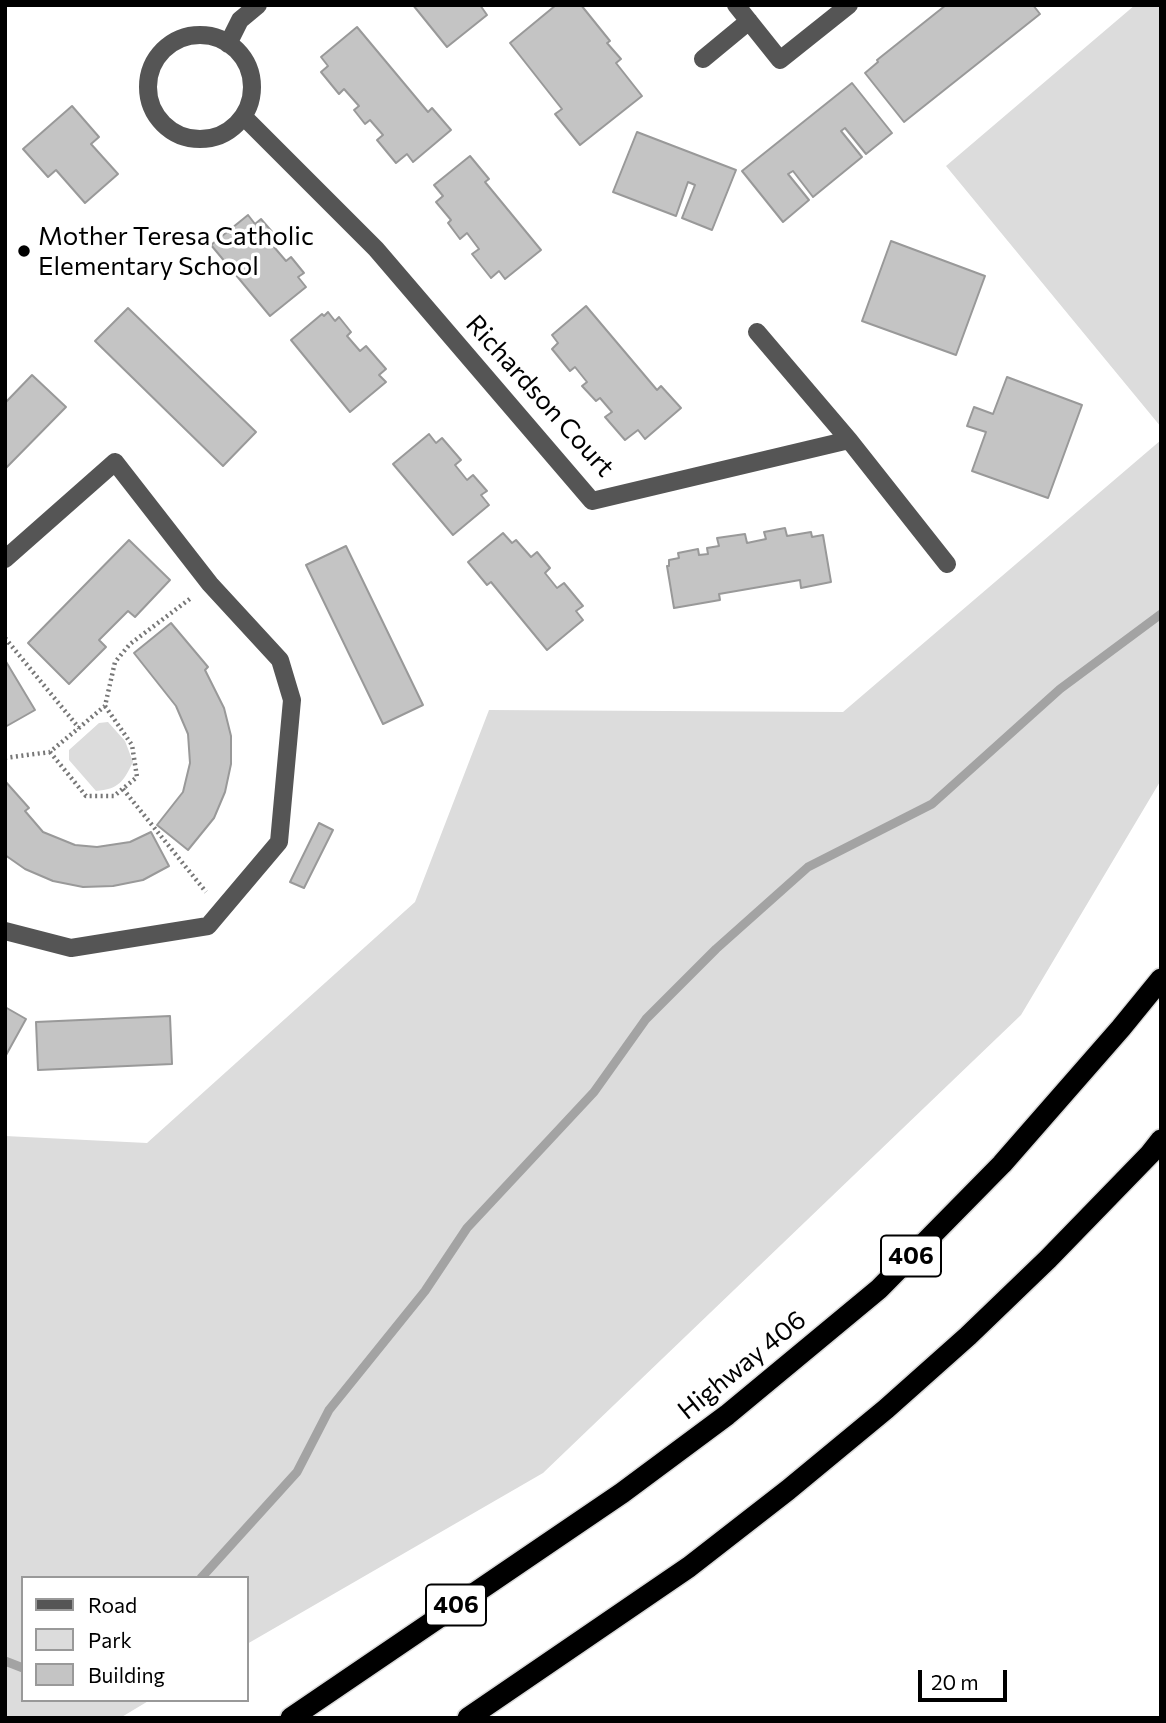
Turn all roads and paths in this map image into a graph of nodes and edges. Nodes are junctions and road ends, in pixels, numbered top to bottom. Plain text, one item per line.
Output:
1 (258, 5) edge
2 (736, 5) edge
3 (849, 5) edge
4 (749, 22) junction
5 (228, 44) junction
6 (703, 59) dead end
7 (244, 117) junction
8 (757, 332) dead end
9 (849, 440) junction
10 (5, 559) edge
11 (947, 564) dead end
12 (210, 584) junction
13 (5, 638) edge
14 (105, 706) junction
15 (79, 727) junction
16 (50, 752) junction
17 (5, 758) edge
18 (123, 789) junction
19 (221, 911) junction
20 (5, 931) edge
21 (1161, 979) edge
22 (1161, 1140) edge
23 (291, 1718) edge
24 (468, 1718) edge

1 - 5 street
2 - 4 street
3 - 4 street
4 - 6 street
5 - 7 street
5 - 7 street
7 - 9 street, Richardson Court
8 - 9 street
9 - 11 street
10 - 12 street
12 - 14 path
12 - 19 street
13 - 15 path
14 - 15 path
14 - 18 path
15 - 16 path
16 - 17 path
16 - 18 path
18 - 19 path
19 - 20 street
21 - 23 highway, Highway 406 / 406
22 - 24 highway

